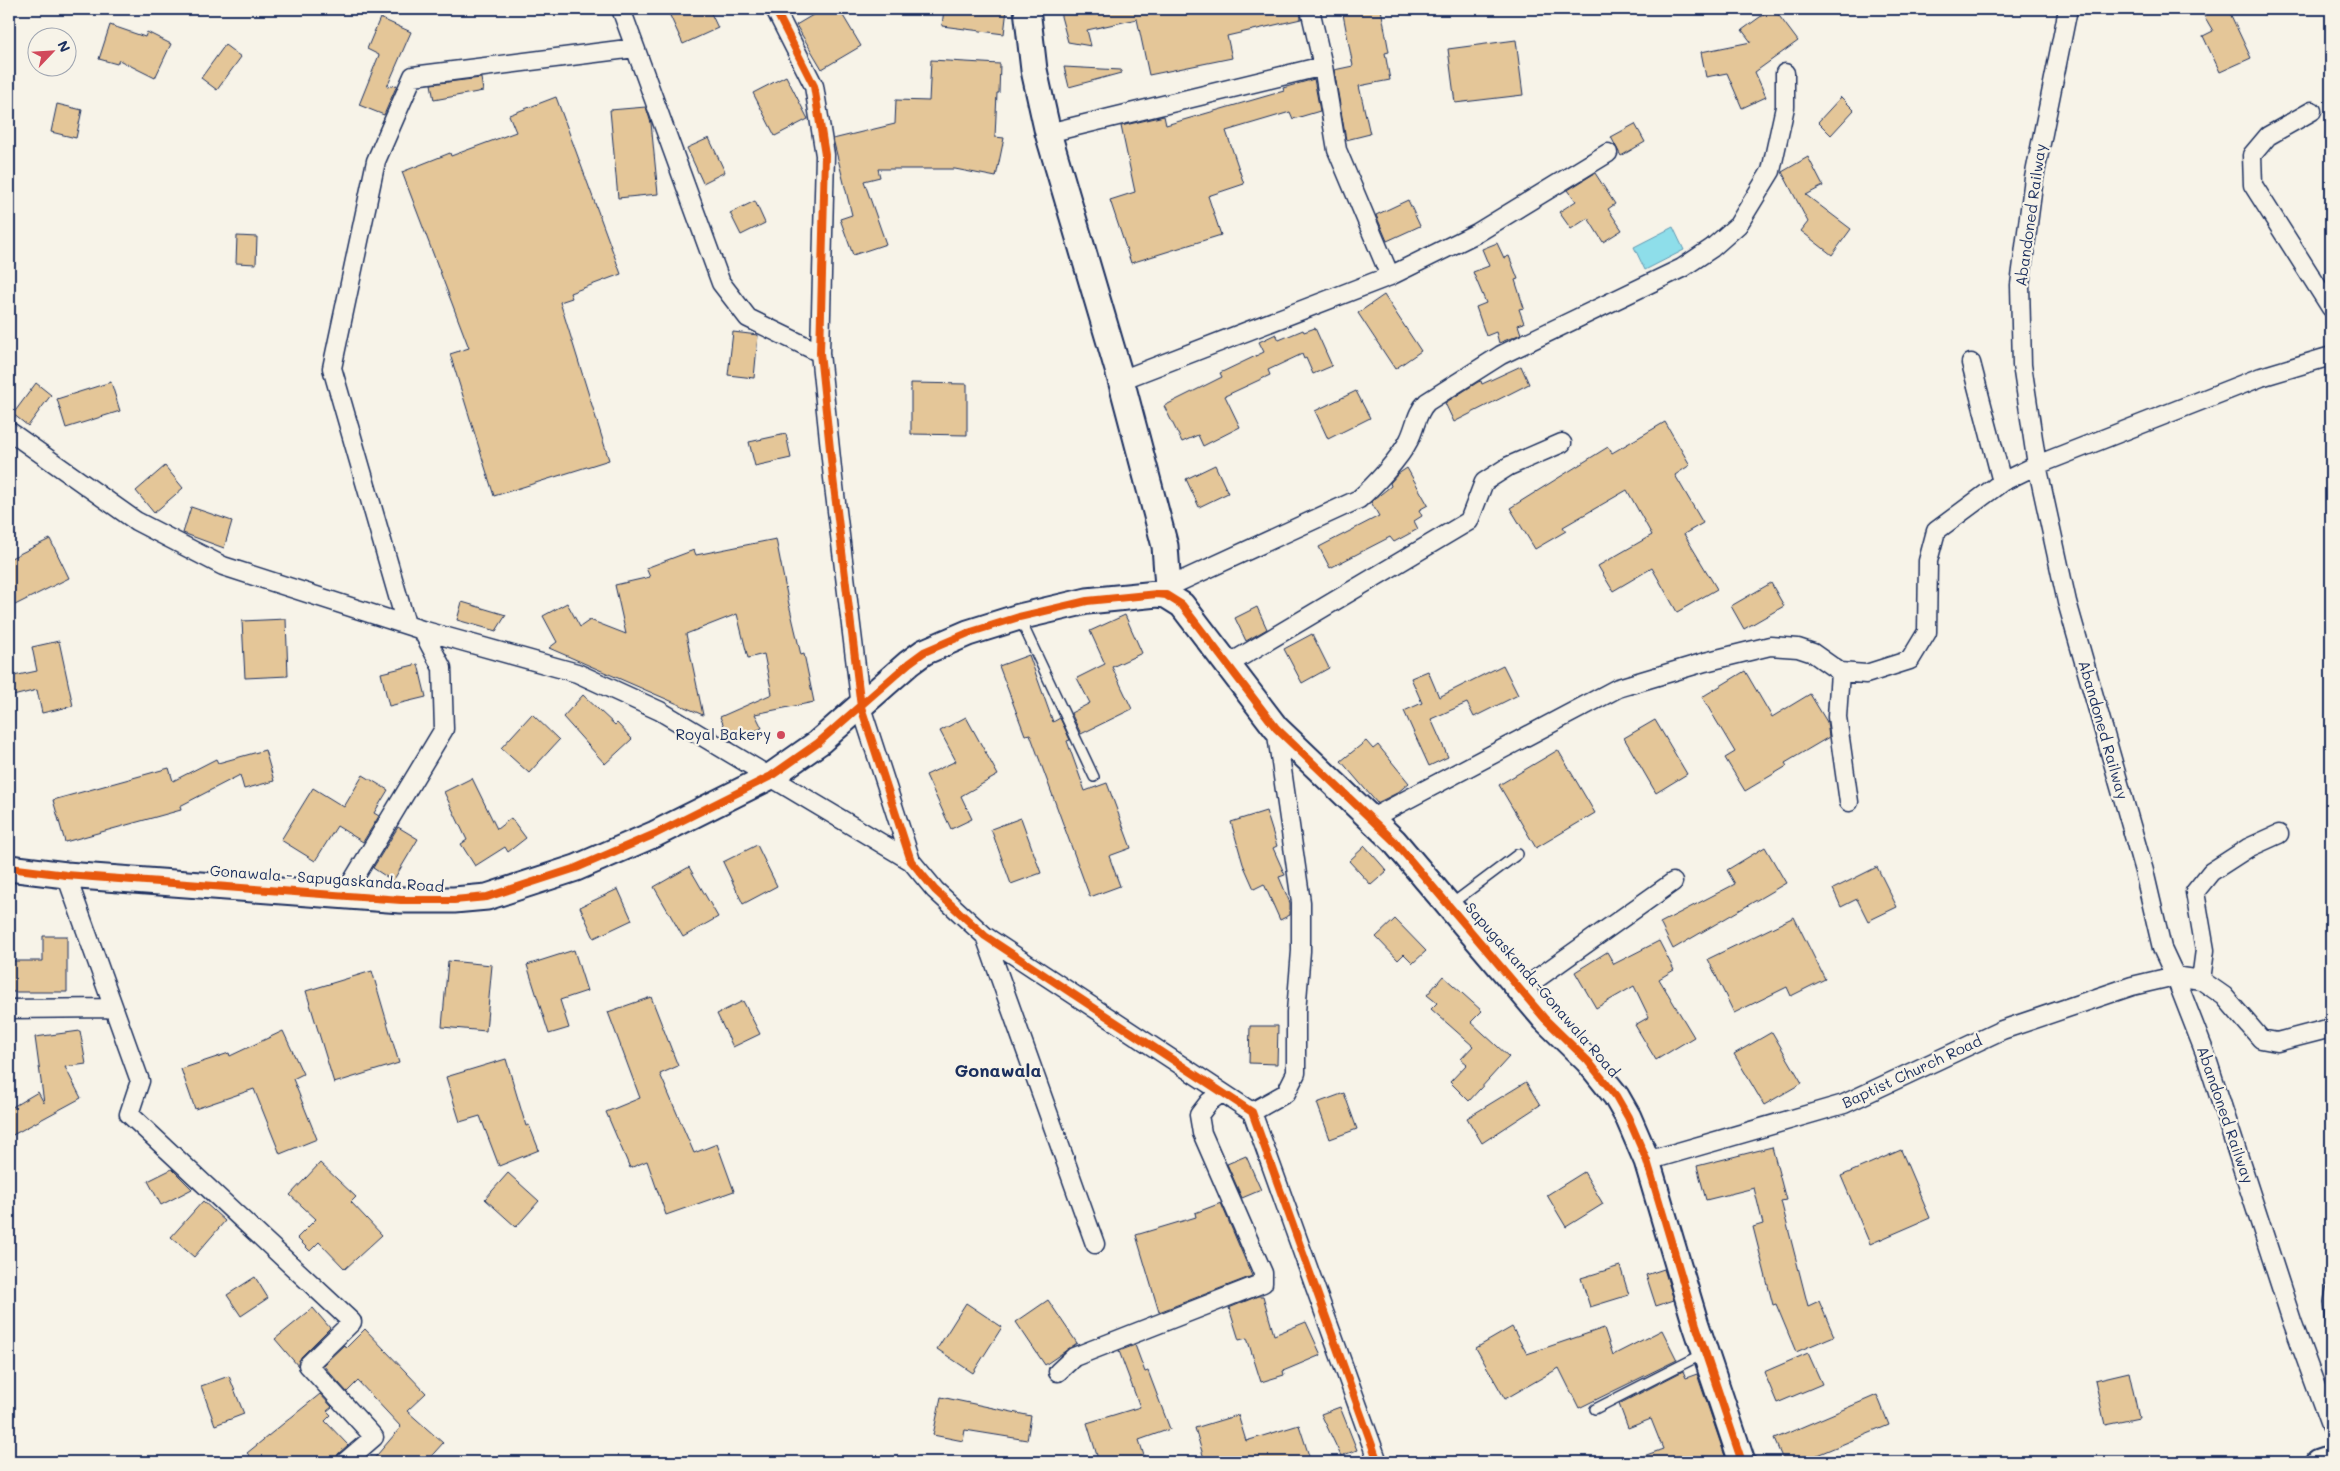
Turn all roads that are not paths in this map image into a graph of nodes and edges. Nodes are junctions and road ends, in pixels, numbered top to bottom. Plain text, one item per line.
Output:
1 (621, 9) edge
2 (775, 9) edge
3 (1027, 9) edge
4 (1310, 9) edge
5 (2068, 9) edge
6 (635, 48) junction
7 (1323, 66) junction
8 (1785, 73) dead end
9 (2312, 111) dead end
10 (1048, 133) junction
11 (1608, 153) dead end
12 (1390, 276) junction
13 (2331, 308) edge
14 (820, 353) junction
15 (2331, 356) edge
16 (1971, 362) dead end
17 (1121, 380) junction
18 (9, 431) edge
19 (1562, 443) dead end
20 (2038, 464) junction
21 (2002, 482) junction
22 (1167, 591) junction
23 (1019, 617) junction
24 (414, 627) junction
25 (1227, 665) junction
26 (1840, 672) junction
27 (861, 707) junction
28 (1276, 728) junction
29 (771, 776) junction
30 (1094, 776) dead end
31 (1848, 802) dead end
32 (1372, 818) junction
33 (2279, 834) dead end
34 (1518, 854) dead end
35 (911, 861) junction
36 (9, 868) edge
37 (66, 875) junction
38 (1673, 882) dead end
39 (344, 895) junction
40 (1449, 905) junction
41 (985, 936) junction
42 (2175, 976) junction
43 (2201, 980) junction
44 (1521, 990) junction
45 (113, 1008) junction
46 (9, 1009) edge
47 (2331, 1028) edge
48 (1221, 1093) junction
49 (1252, 1112) junction
50 (1647, 1161) junction
51 (1095, 1244) dead end
52 (2331, 1290) edge
53 (2331, 1322) edge
54 (1706, 1352) junction
55 (1058, 1372) dead end
56 (1595, 1409) dead end
57 (2331, 1428) edge
58 (2331, 1458) edge
59 (345, 1462) edge
60 (1378, 1462) edge
61 (1742, 1462) edge
62 (2319, 1462) edge

1 - 6 street
2 - 14 street
3 - 10 street
4 - 7 street
5 - 20 street, Abandoned Railway
6 - 14 street
6 - 24 street
7 - 10 street
7 - 12 street
8 - 22 street
9 - 13 street
10 - 17 street
11 - 12 street
12 - 17 street
14 - 27 street
15 - 20 street
16 - 21 street
17 - 22 street
18 - 24 street
19 - 25 street
20 - 21 street
20 - 42 street, Abandoned Railway
21 - 26 street
22 - 23 street, Gonawala - Sapugaskanda Road
22 - 25 street, Sapugaskanda-Gonawala Road
23 - 27 street, Gonawala - Sapugaskanda Road
23 - 30 lane
24 - 29 street
24 - 39 street
25 - 28 street, Sapugaskanda-Gonawala Road
26 - 31 street
26 - 32 street
27 - 29 street, Gonawala - Sapugaskanda Road
27 - 35 street
28 - 32 street, Sapugaskanda-Gonawala Road
28 - 49 street
29 - 35 street
29 - 39 street, Gonawala - Sapugaskanda Road
32 - 40 street, Sapugaskanda-Gonawala Road
33 - 43 street
34 - 40 lane
35 - 41 street
36 - 37 street, Gonawala - Sapugaskanda Road
37 - 39 street, Gonawala - Sapugaskanda Road
37 - 45 street
38 - 44 street
40 - 44 street, Sapugaskanda-Gonawala Road
41 - 48 street
41 - 51 street
42 - 43 street
42 - 50 street, Baptist Church Road
42 - 57 street, Abandoned Railway
43 - 47 street
44 - 50 street, Sapugaskanda-Gonawala Road
45 - 46 street
45 - 59 street
48 - 49 street
48 - 55 street
49 - 60 street
50 - 54 street, Sapugaskanda-Gonawala Road
52 - 53 lane
54 - 56 lane
54 - 61 street, Sapugaskanda-Gonawala Road
58 - 62 street

